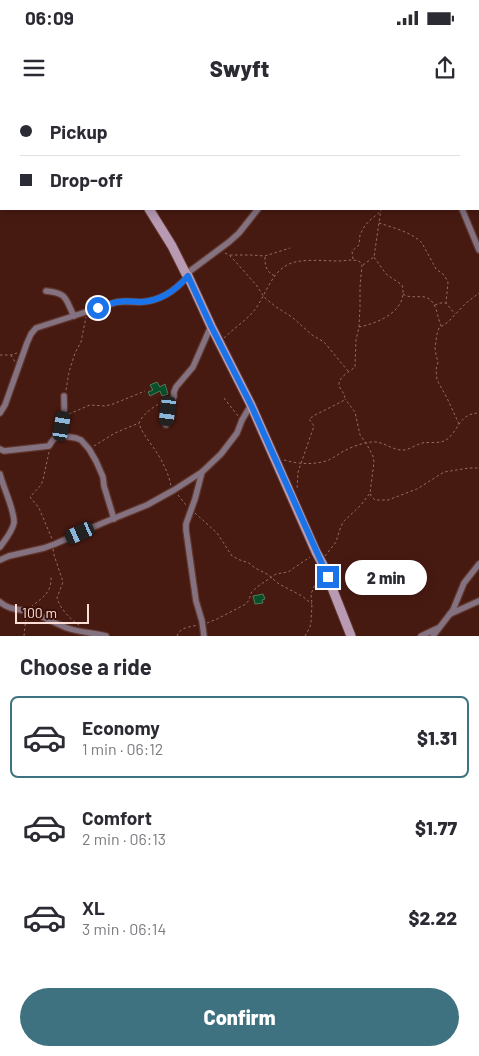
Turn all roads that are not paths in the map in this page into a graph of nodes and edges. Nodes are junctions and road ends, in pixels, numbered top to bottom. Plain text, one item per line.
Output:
1 (150, 210) edge
2 (257, 210) edge
3 (462, 210) edge
4 (479, 250) edge
5 (187, 275) junction
6 (46, 291) dead end
7 (74, 316) junction
8 (211, 326) junction
9 (64, 396) road end
10 (251, 405) junction
11 (0, 413) edge
12 (166, 425) dead end
13 (57, 435) junction
14 (0, 449) edge
15 (202, 472) junction
16 (0, 474) edge
17 (114, 519) junction
18 (0, 547) edge
19 (0, 560) edge
20 (479, 564) edge
21 (479, 601) edge
22 (0, 602) edge
23 (450, 614) junction
24 (439, 628) junction
25 (106, 636) edge
26 (204, 636) edge
27 (351, 636) edge
28 (422, 636) edge
29 (433, 636) edge

1 - 5 street
2 - 5 street
3 - 4 street
5 - 7 street
5 - 8 street
6 - 7 street
7 - 11 street
8 - 10 street
8 - 12 street
9 - 13 street
10 - 15 street
10 - 27 street
13 - 14 street
13 - 17 street
15 - 17 street
15 - 26 street
16 - 18 street
17 - 19 street
20 - 23 street
21 - 23 street
22 - 25 street
23 - 24 street
24 - 28 street
24 - 29 street

